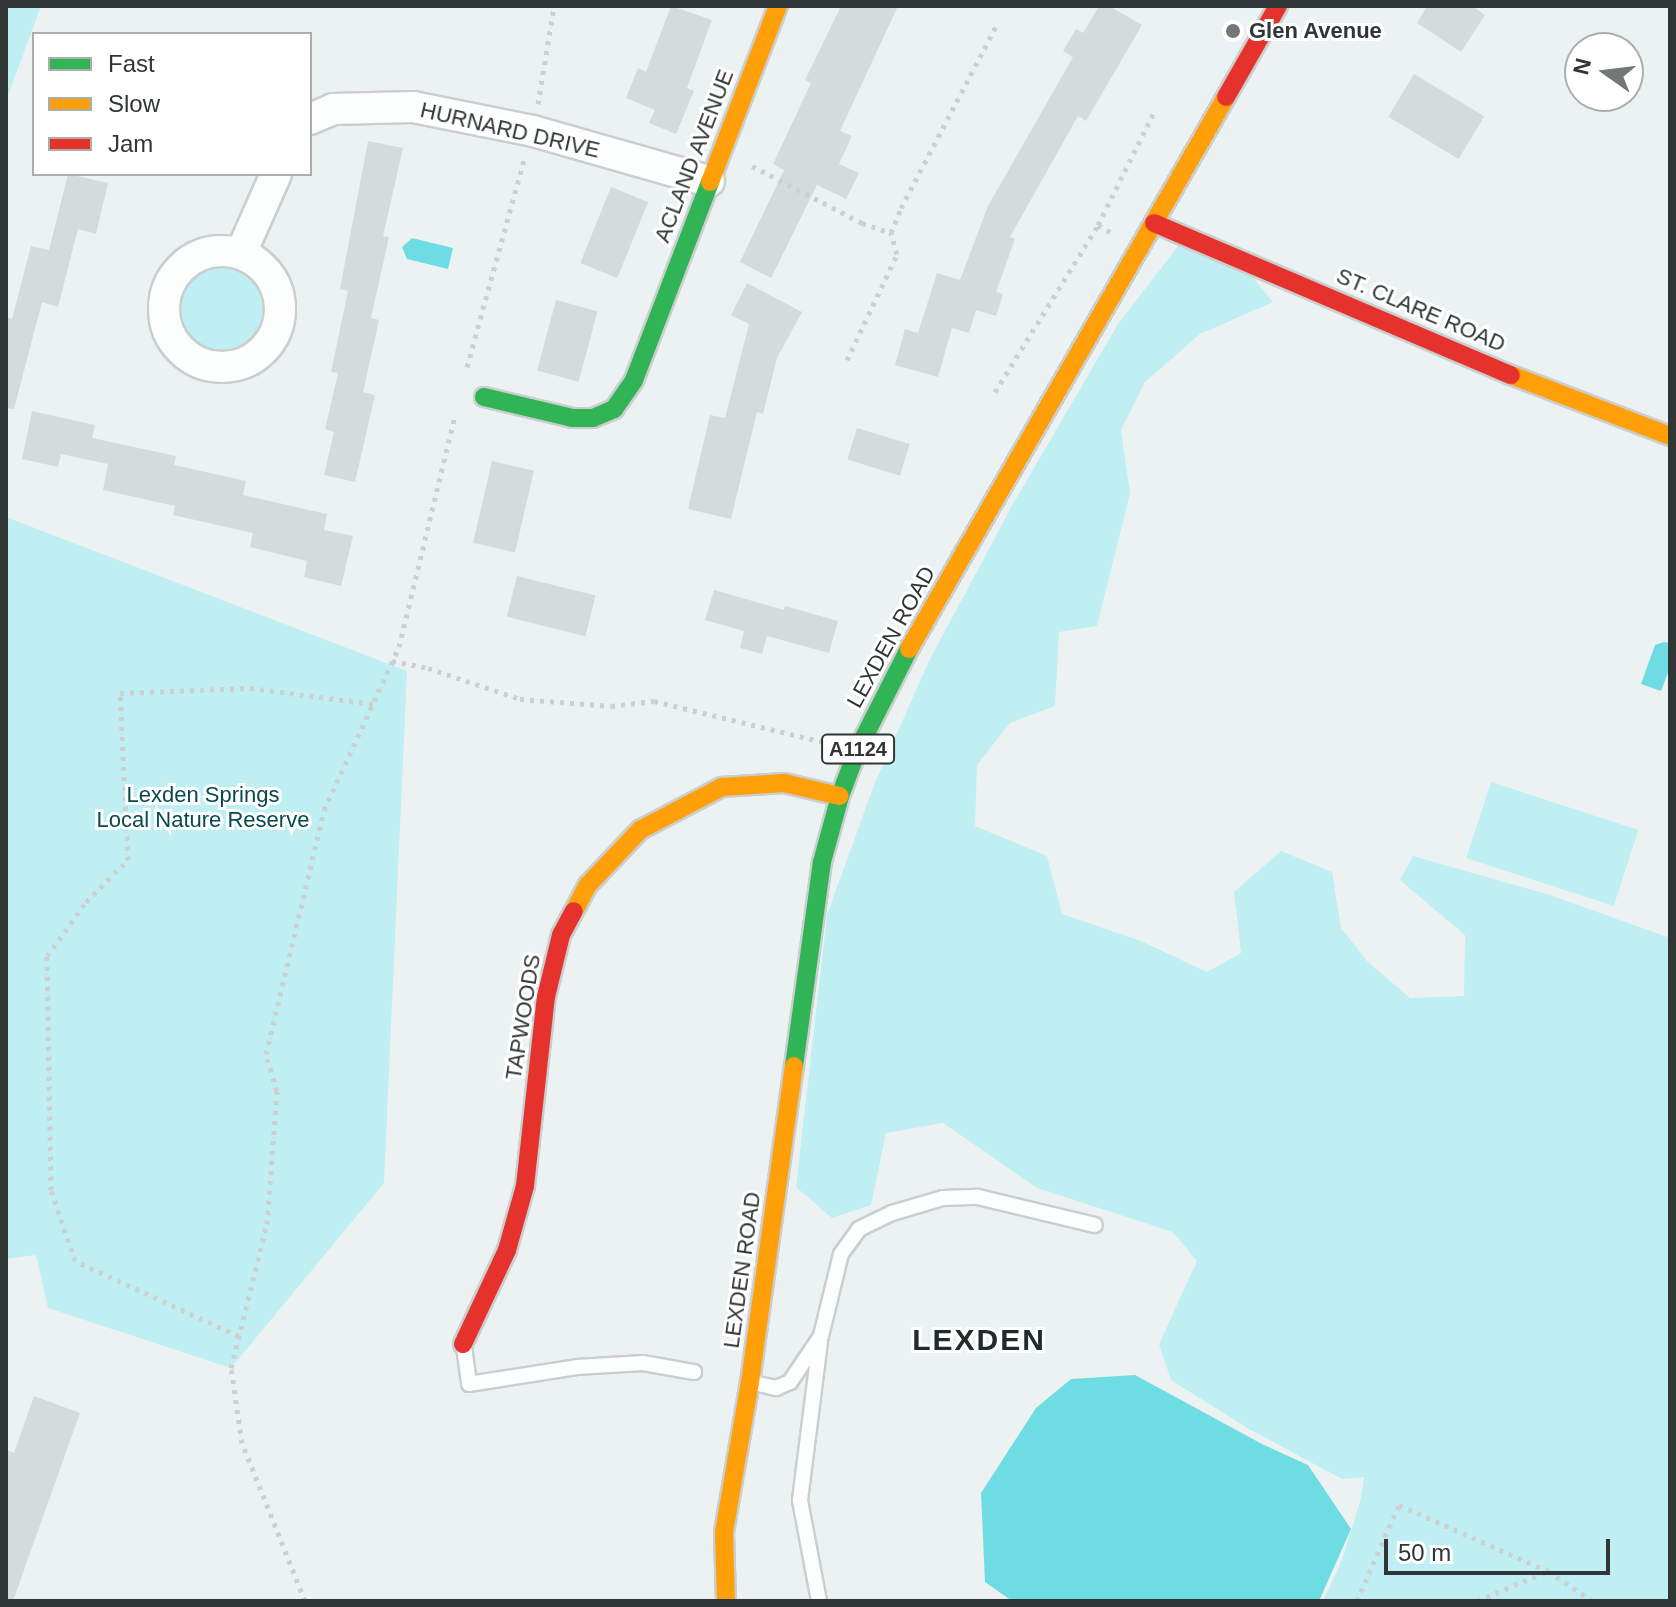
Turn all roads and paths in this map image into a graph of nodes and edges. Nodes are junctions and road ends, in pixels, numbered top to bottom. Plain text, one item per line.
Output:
1 (554, 6) edge
2 (778, 6) edge
3 (1278, 6) edge
4 (997, 24) dead end
5 (1154, 112) dead end
6 (312, 118) edge
7 (533, 131) junction
8 (721, 150) junction
9 (275, 176) edge
10 (709, 181) junction
11 (1154, 223) junction
12 (1098, 225) junction
13 (891, 233) junction
14 (1114, 234) dead end
15 (241, 253) dead end
16 (847, 360) dead end
17 (465, 375) dead end
18 (995, 392) dead end
19 (484, 397) dead end
20 (457, 404) dead end
21 (1670, 436) edge
22 (392, 661) junction
23 (373, 704) junction
24 (792, 733) dead end
25 (840, 796) junction
26 (1095, 1225) dead end
27 (239, 1336) junction
28 (821, 1336) junction
29 (463, 1344) joint
30 (694, 1372) dead end
31 (750, 1382) junction
32 (1548, 1571) junction
33 (305, 1601) edge
34 (726, 1601) edge
35 (819, 1601) edge
36 (1357, 1601) edge
37 (1477, 1601) edge
38 (1592, 1601) edge

1 - 7 path
2 - 8 street, ACLAND AVENUE
3 - 11 street, LEXDEN ROAD / A1124
4 - 13 path
5 - 12 path
6 - 7 street, HURNARD DRIVE
7 - 10 street, HURNARD DRIVE
7 - 17 path
8 - 10 street, ACLAND AVENUE
8 - 13 path
9 - 15 street
10 - 19 street, ACLAND AVENUE
11 - 21 street, ST. CLARE ROAD
11 - 25 street, LEXDEN ROAD / A1124
12 - 14 path
12 - 18 path
13 - 16 path
20 - 22 path
22 - 23 path
22 - 24 path
23 - 27 path
23 - 27 path
25 - 29 street, TAPWOODS
25 - 31 street, LEXDEN ROAD / A1124
26 - 28 lane
27 - 33 path
28 - 31 lane
28 - 35 lane
29 - 30 lane
31 - 34 street, LEXDEN ROAD / A1124
32 - 36 path
32 - 37 path
32 - 38 path

